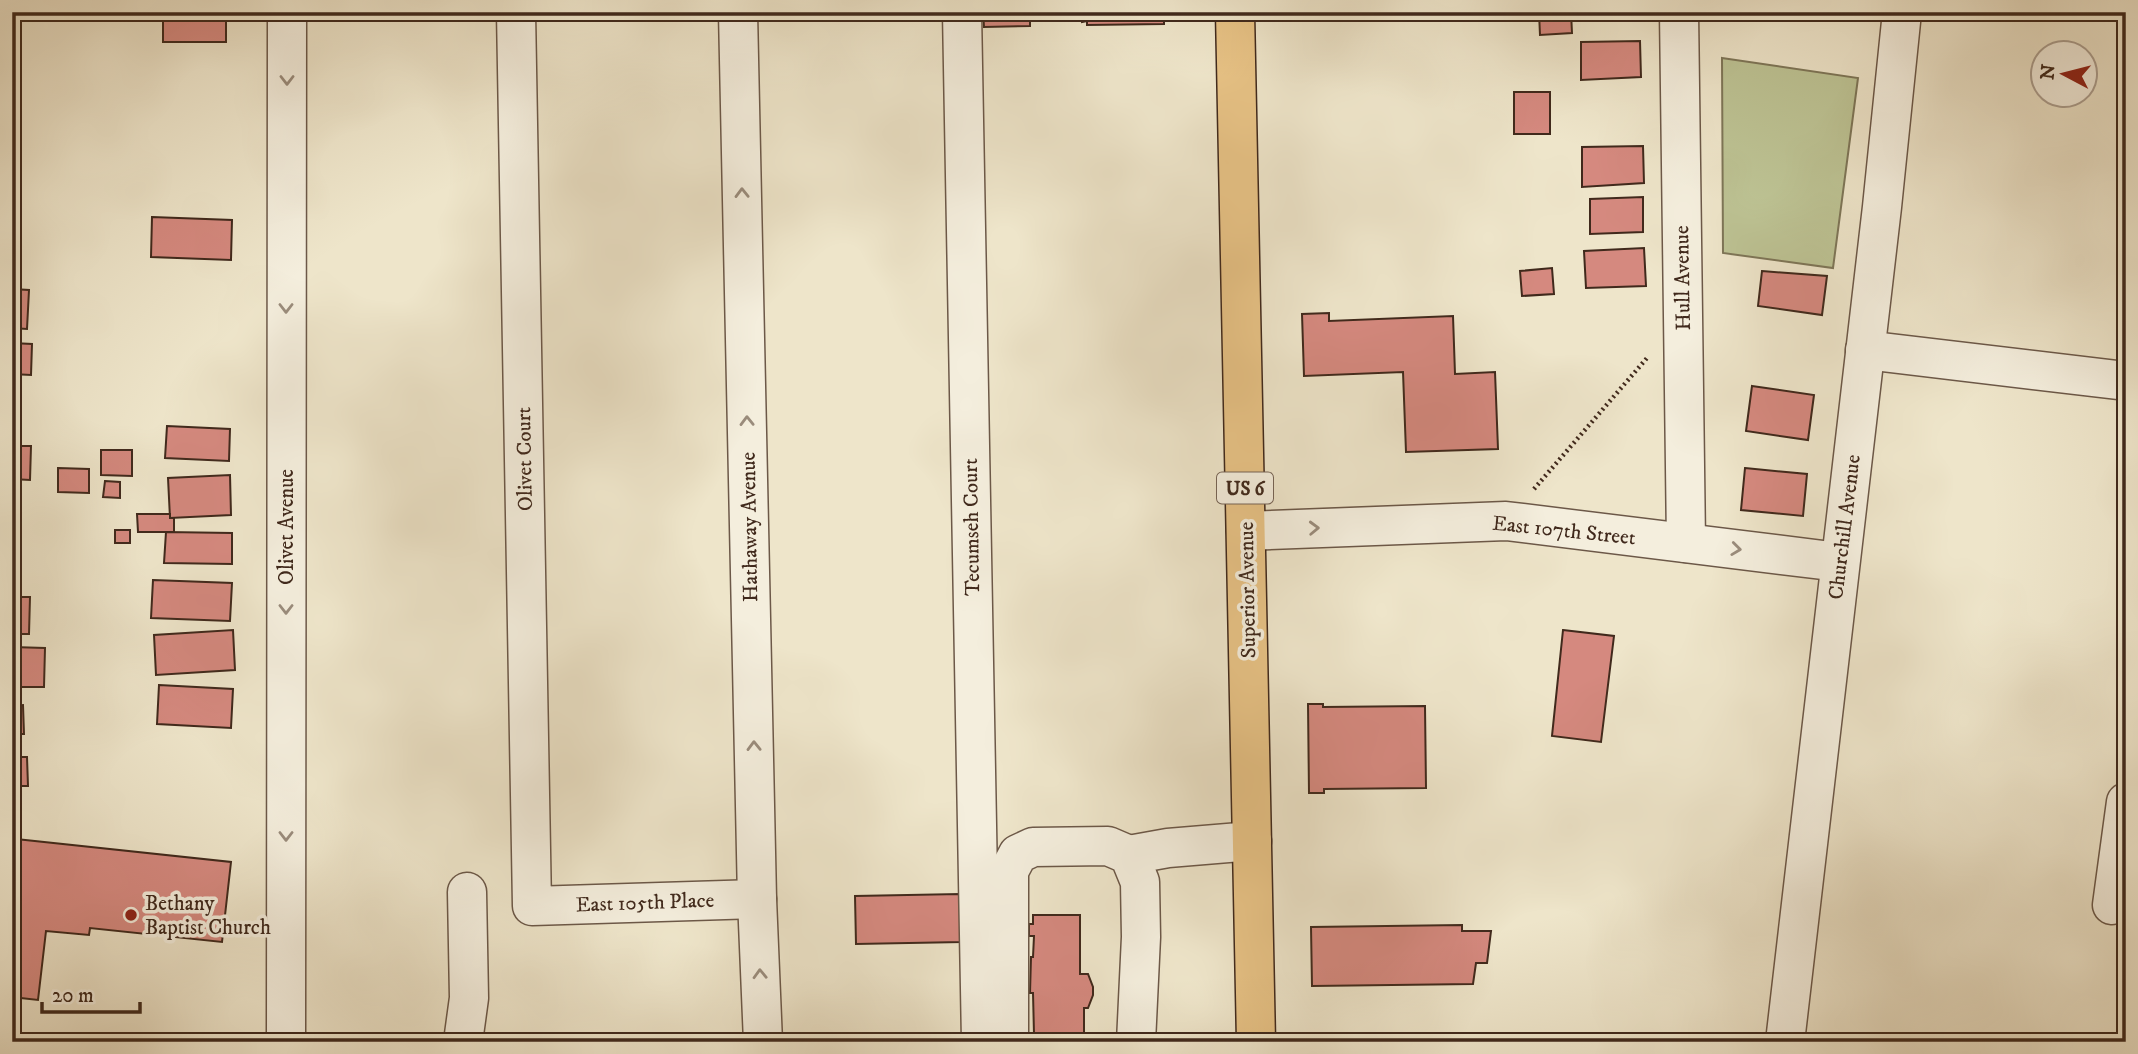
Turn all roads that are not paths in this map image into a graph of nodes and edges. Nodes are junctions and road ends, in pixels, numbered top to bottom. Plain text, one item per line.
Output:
1 (287, 12) edge
2 (516, 12) edge
3 (738, 12) edge
4 (962, 12) edge
5 (1235, 12) edge
6 (1679, 12) edge
7 (1902, 12) edge
8 (1865, 350) junction
9 (2126, 381) edge
10 (1246, 531) junction
11 (1686, 543) junction
12 (1839, 562) junction
13 (2126, 802) edge
14 (1252, 841) junction
15 (1129, 855) junction
16 (467, 892) dead end
17 (757, 898) junction
18 (2112, 905) dead end
19 (532, 906) joint
20 (286, 1042) edge
21 (463, 1042) edge
22 (763, 1042) edge
23 (981, 1042) edge
24 (1009, 1042) edge
25 (1136, 1042) edge
26 (1256, 1042) edge
27 (1786, 1042) edge

1 -> 20 street, Olivet Avenue
2 - 19 street, Olivet Court
17 -> 3 street, Hathaway Avenue
4 - 23 street, Tecumseh Court
5 - 10 main road, Superior Avenue / US 6
6 - 11 street, Hull Avenue
7 - 8 street, Churchill Avenue
8 - 9 street
8 - 12 street, Churchill Avenue
10 -> 11 street, East 107th Street
10 - 14 main road, Superior Avenue / US 6
11 -> 12 street, East 107th Street
12 - 27 street, Churchill Avenue
13 - 18 street
14 - 15 street
14 - 26 main road, Superior Avenue / US 6
15 - 24 street
15 - 25 street
16 - 21 street
17 - 19 street, East 105th Place
22 -> 17 street, Hathaway Avenue

